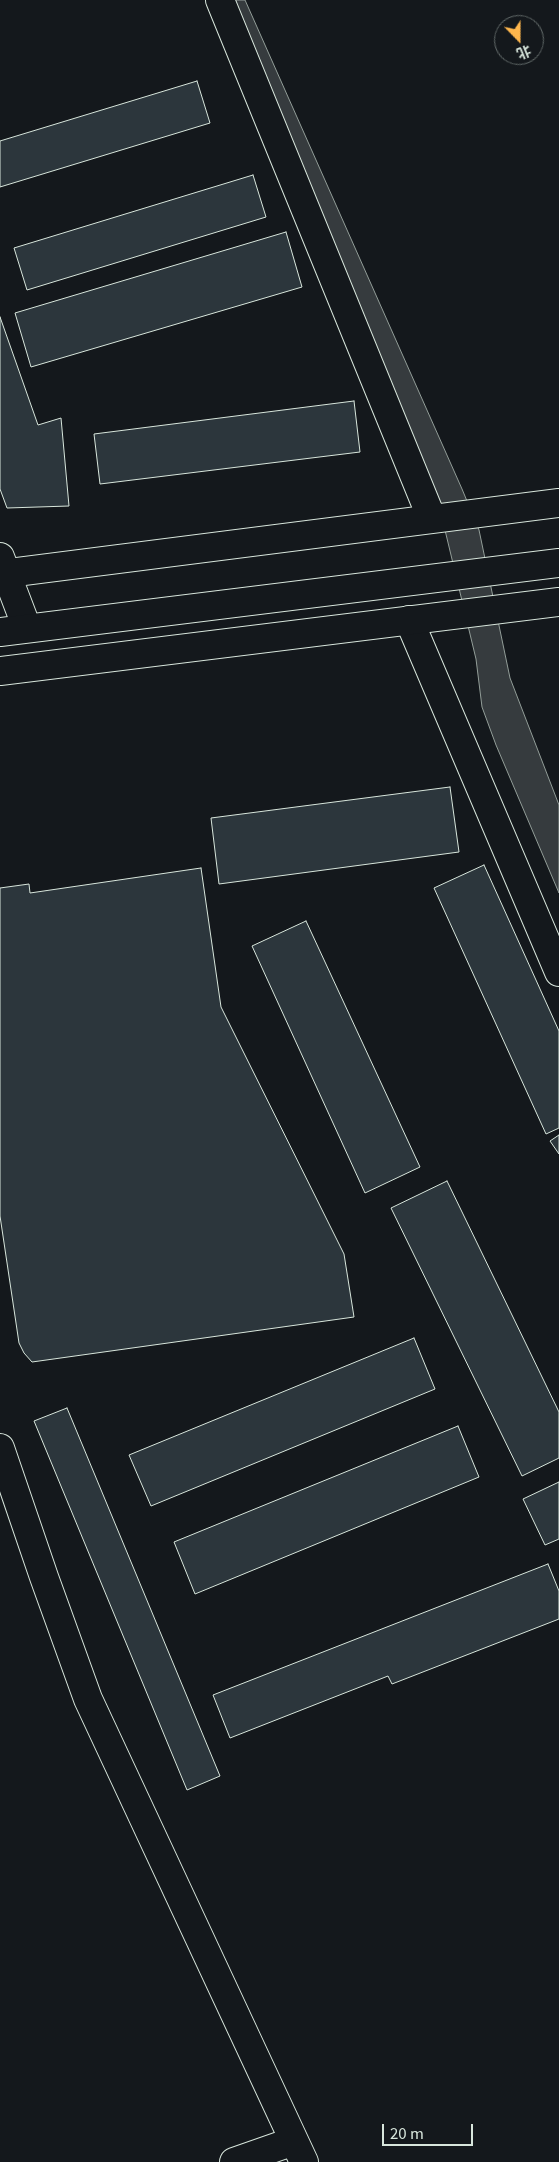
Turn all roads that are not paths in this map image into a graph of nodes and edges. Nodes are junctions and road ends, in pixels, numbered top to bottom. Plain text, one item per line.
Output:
1 (220, 0) edge
2 (559, 503) edge
3 (432, 519) junction
4 (559, 563) edge
5 (2, 568) edge
6 (559, 602) edge
7 (409, 620) junction
8 (27, 628) junction
9 (0, 632) edge
10 (0, 671) edge
11 (559, 972) edge
12 (0, 1448) edge
13 (299, 2152) edge
14 (234, 2162) edge

1 - 3 street
2 - 3 street
3 - 5 street
4 - 8 street
5 - 8 street
6 - 7 street
7 - 10 street
7 - 11 street
8 - 9 street
12 - 13 street
13 - 14 street

